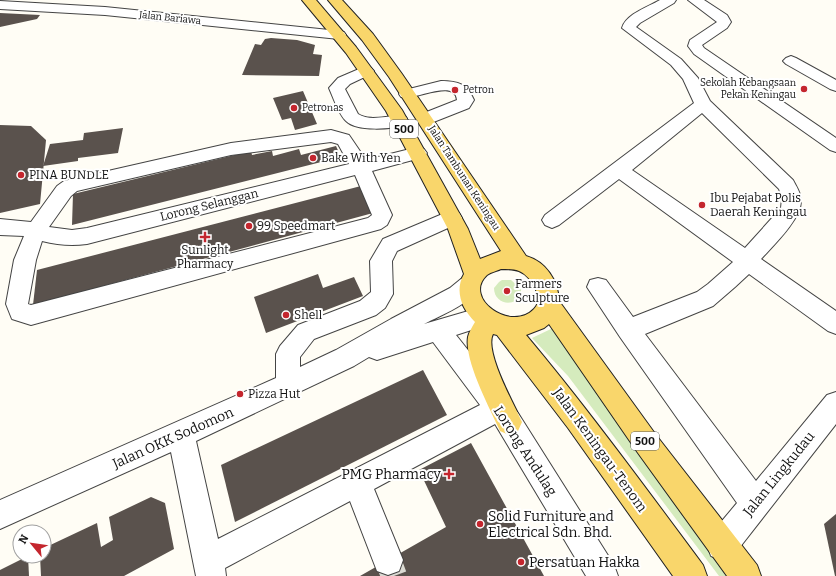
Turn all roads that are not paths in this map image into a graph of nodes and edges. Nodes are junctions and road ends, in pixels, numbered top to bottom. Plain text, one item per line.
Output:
1 (309, 0) edge
2 (337, 0) edge
3 (669, 0) edge
4 (695, 0) edge
5 (0, 5) edge
6 (339, 35) junction
7 (792, 62) dead end
8 (366, 71) junction
9 (836, 86) edge
10 (425, 90) junction
11 (407, 94) junction
12 (703, 104) junction
13 (445, 111) junction
14 (425, 119) junction
15 (400, 121) junction
16 (836, 146) edge
17 (418, 153) junction
18 (360, 167) junction
19 (619, 170) junction
20 (50, 211) junction
21 (452, 218) junction
22 (552, 220) dead end
23 (0, 223) edge
24 (0, 227) edge
25 (36, 230) junction
26 (746, 261) junction
27 (519, 262) junction
28 (472, 279) junction
29 (598, 287) dead end
30 (548, 303) junction
31 (492, 322) junction
32 (836, 324) edge
33 (628, 330) junction
34 (438, 331) junction
35 (345, 358) junction
36 (288, 385) junction
37 (836, 405) edge
38 (504, 415) junction
39 (181, 434) junction
40 (357, 482) junction
41 (755, 504) junction
42 (0, 516) edge
43 (722, 545) junction
44 (388, 560) tunnel mouth
45 (209, 571) edge
46 (603, 576) edge
47 (692, 576) edge
48 (746, 576) edge

1 - 6 main road, 500
2 - 11 main road, Jalan Tambunan Keningau / 500
3 - 12 street
4 - 16 street
5 - 6 street, Jalan Bariawa
6 - 8 main road, 500
7 - 9 street
8 - 15 main road, 500
8 - 15 street
10 - 11 street
10 - 13 street
10 - 13 street
11 - 14 main road, Jalan Tambunan Keningau / 500
12 - 19 street
12 - 26 street
13 - 14 street
14 - 27 main road, Jalan Tambunan Keningau / 500
15 - 17 main road, 500
17 - 18 street, Lorong Selanggan
17 - 21 main road, 500
18 - 20 street
18 - 25 street, Lorong Selanggan
18 - 25 street
19 - 22 street
19 - 26 street
20 - 23 street
20 - 25 street
21 - 28 main road, 500
21 - 36 street
24 - 25 street, Lorong Selanggan
26 - 32 street
26 - 33 street
27 - 28 main road, 500
27 - 30 main road, 500
28 - 31 main road, 500
28 - 35 street
29 - 33 street
30 - 31 main road
30 - 43 main road, 500
31 - 34 street
31 - 38 main road
31 - 47 main road, Jalan Keningau-Tenom / 500
33 - 41 street
34 - 35 street
34 - 38 street, Lorong Andulag
35 - 36 street, Jalan OKK Sodomon
36 - 39 street, Jalan OKK Sodomon
37 - 41 street, Jalan Lingkudau
38 - 40 street
38 - 46 street, Lorong Andulag
39 - 42 street, Jalan OKK Sodomon
39 - 45 street
40 - 44 street
40 - 45 street
41 - 43 street, Jalan Lingkudau
43 - 48 main road, 500

